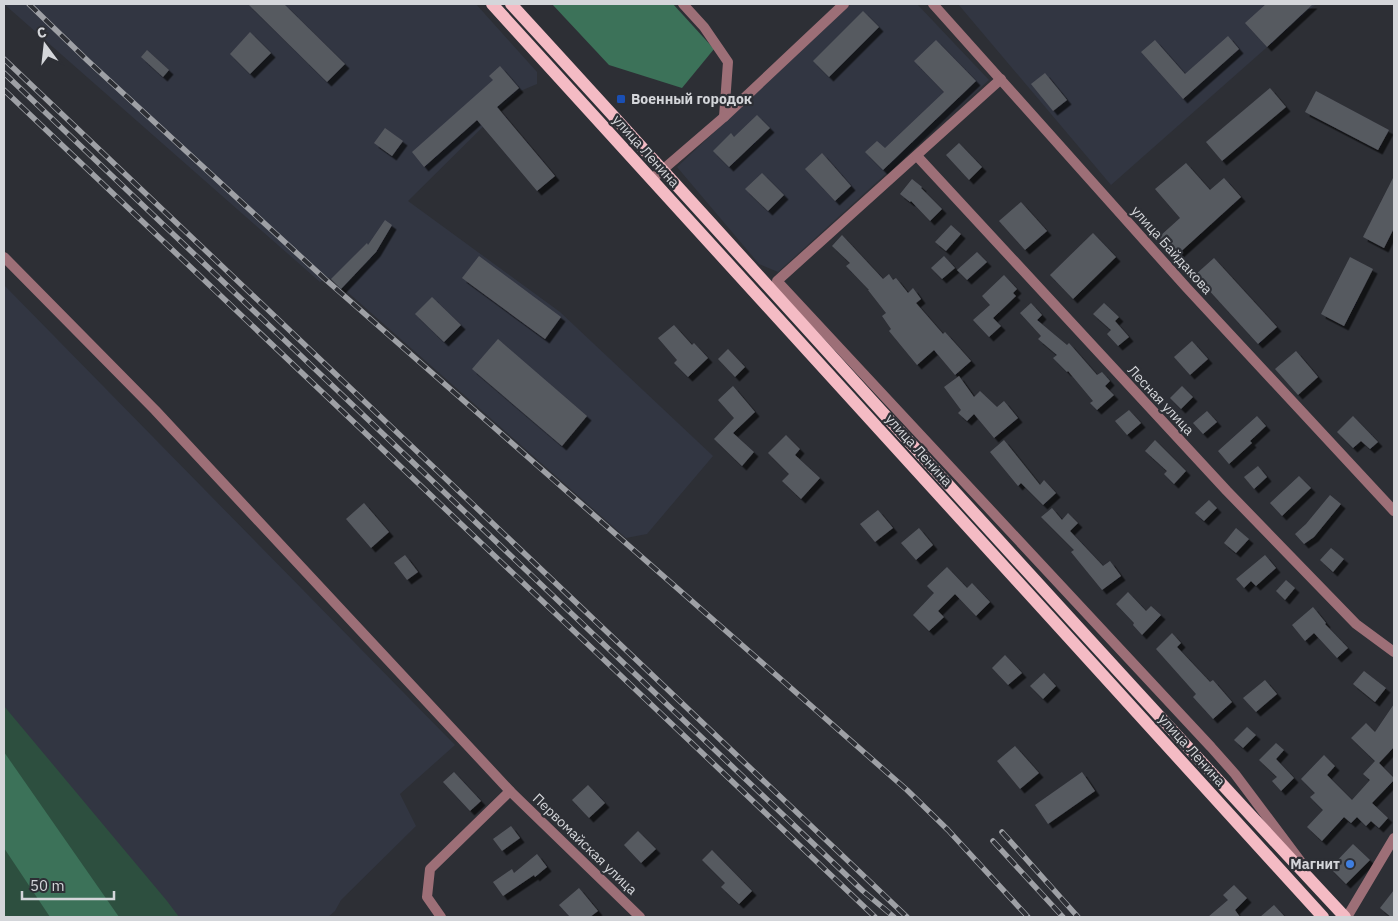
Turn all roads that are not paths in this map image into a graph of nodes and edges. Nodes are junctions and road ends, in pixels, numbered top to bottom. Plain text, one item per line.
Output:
1 (492, 4) edge
2 (511, 4) edge
3 (683, 4) edge
4 (844, 4) edge
5 (933, 4) edge
6 (1001, 79) junction
7 (724, 117) junction
8 (917, 156) junction
9 (663, 170) junction
10 (652, 179) junction
11 (4, 257) edge
12 (1394, 511) edge
13 (1394, 652) edge
14 (510, 791) junction
15 (1394, 838) edge
16 (1318, 888) junction
17 (441, 917) edge
18 (640, 917) edge
19 (1323, 917) edge
20 (1346, 917) edge

1 - 10 main road, улица Ленина
2 - 9 main road, улица Ленина
3 - 7 street
4 - 7 street
5 - 6 street, улица Байдакова
6 - 8 street
6 - 12 street, улица Байдакова
7 - 9 street
8 - 13 street, Лесная улица
8 - 16 street, улица Ленина
9 - 10 street
9 - 16 main road, улица Ленина
10 - 19 main road, улица Ленина
11 - 14 street, Первомайская улица
14 - 17 street
14 - 18 street, Первомайская улица
15 - 20 street
16 - 20 main road, улица Ленина

